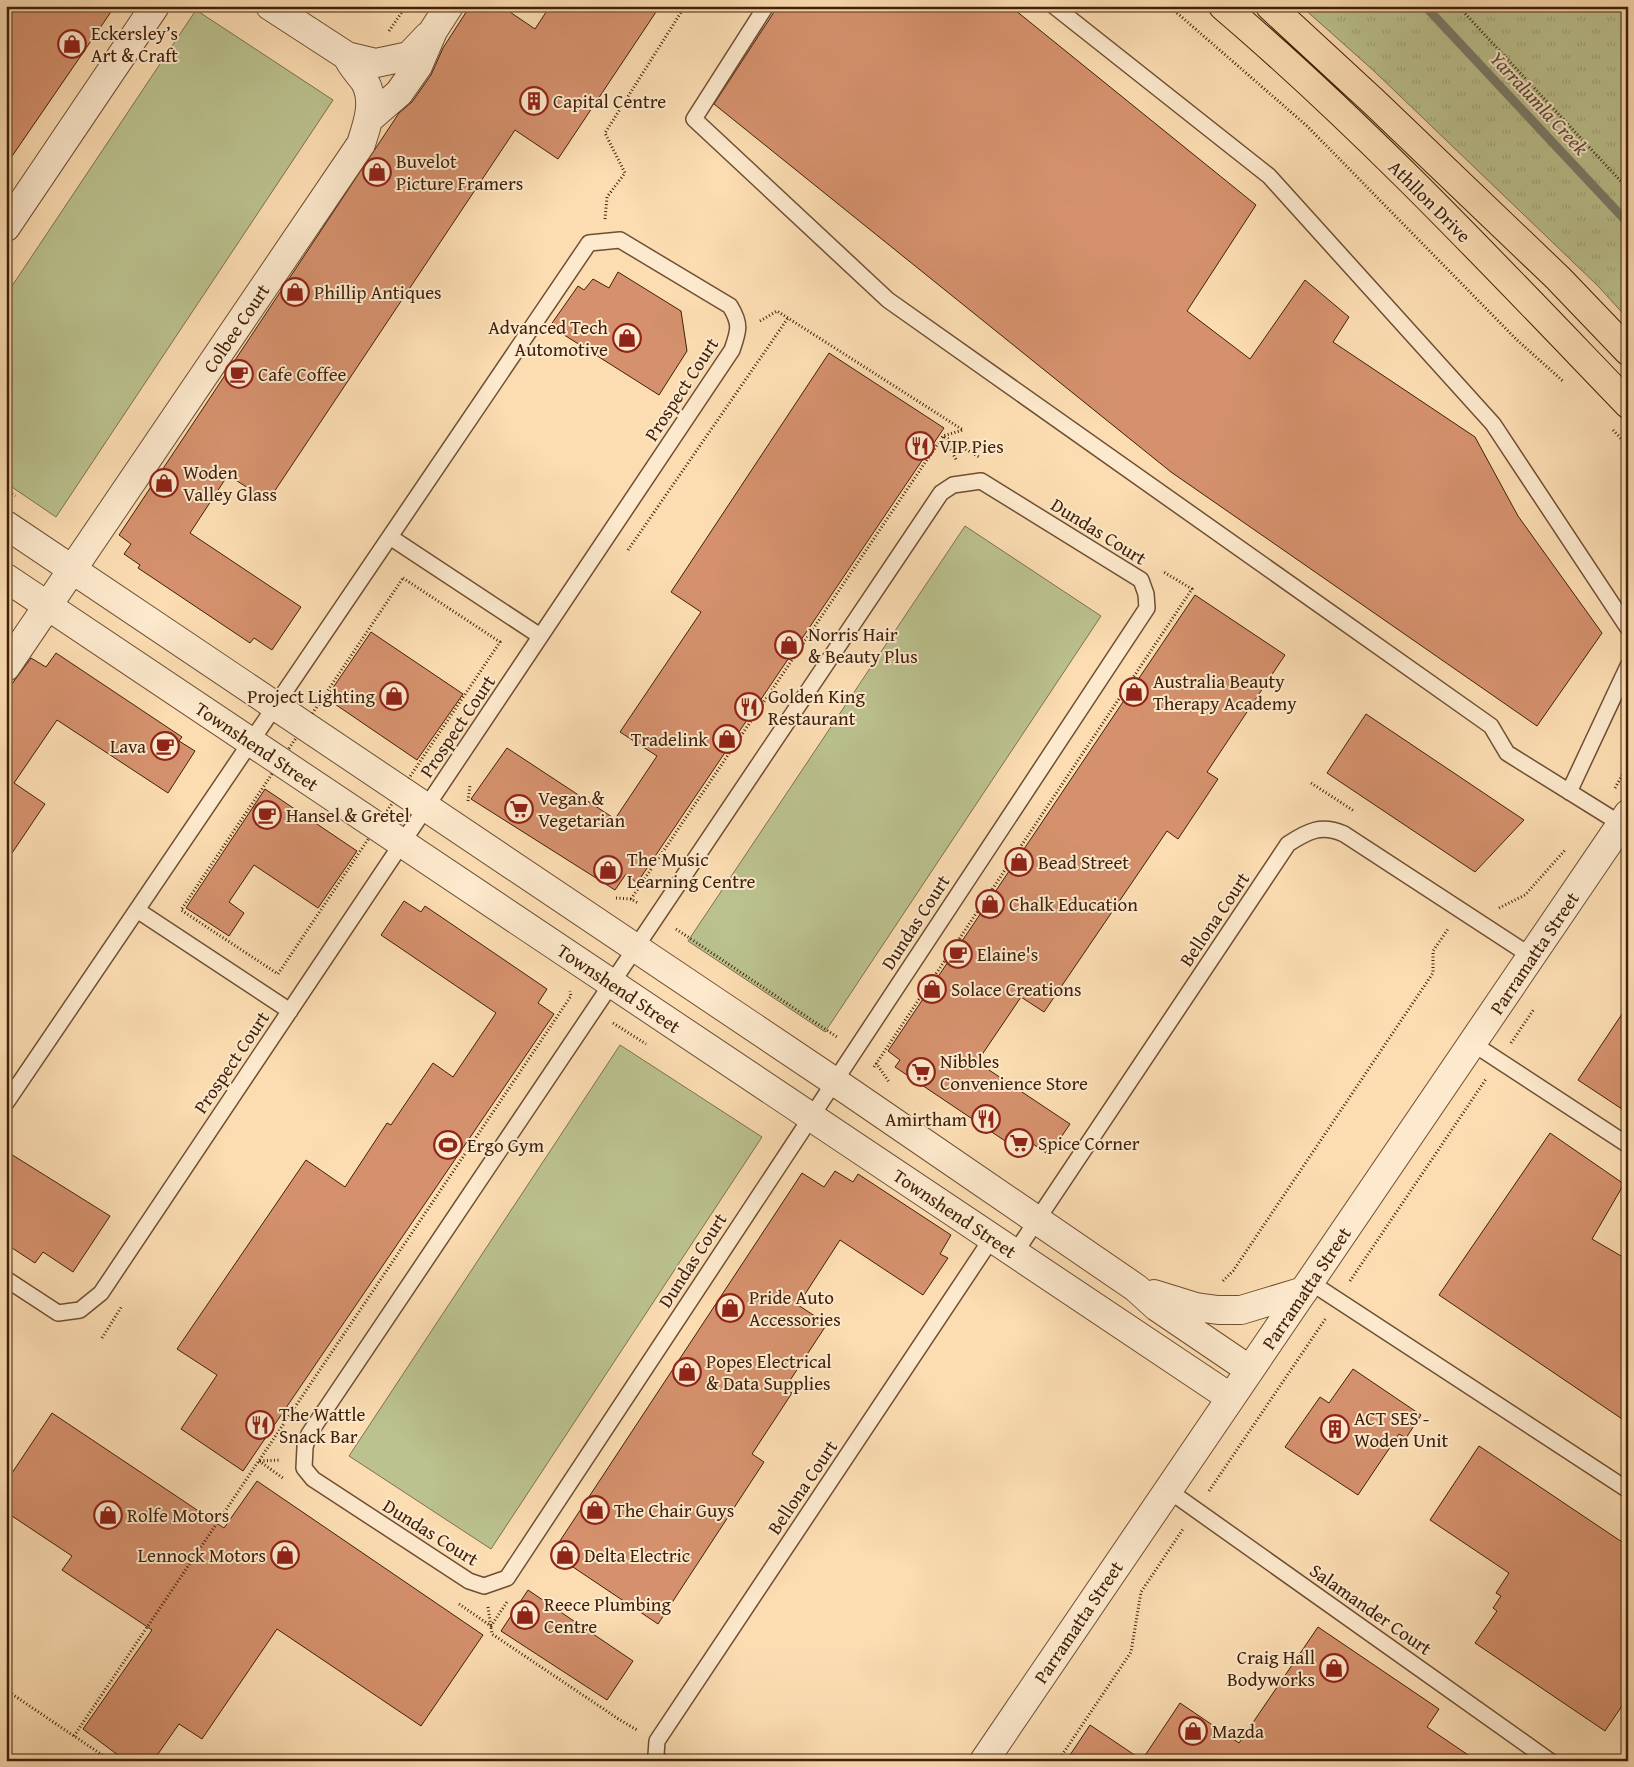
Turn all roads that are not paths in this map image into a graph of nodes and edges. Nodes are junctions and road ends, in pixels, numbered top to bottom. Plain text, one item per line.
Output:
1 (155, 6) edge
2 (270, 6) edge
3 (449, 6) edge
4 (766, 6) edge
5 (1054, 6) edge
6 (1223, 6) edge
7 (1270, 6) edge
8 (433, 31) junction
9 (347, 56) junction
10 (369, 119) junction
11 (6, 226) edge
12 (1628, 351) edge
13 (1628, 404) edge
14 (6, 525) edge
15 (390, 538) junction
16 (72, 569) junction
17 (6, 578) edge
18 (48, 606) junction
19 (1628, 628) edge
20 (540, 636) junction
21 (1628, 666) edge
22 (6, 667) edge
23 (276, 706) junction
24 (251, 742) junction
25 (1569, 792) junction
26 (426, 807) junction
27 (1616, 817) edge
28 (402, 843) junction
29 (137, 910) junction
30 (636, 948) junction
31 (1531, 956) junction
32 (612, 983) junction
33 (290, 1011) junction
34 (1472, 1043) junction
35 (834, 1081) junction
36 (6, 1103) edge
37 (811, 1116) junction
38 (1628, 1145) edge
39 (1037, 1220) junction
40 (992, 1238) junction
41 (1015, 1253) junction
42 (6, 1280) edge
43 (1307, 1286) junction
44 (1136, 1288) junction
45 (1250, 1370) junction
46 (1231, 1398) junction
47 (1168, 1490) junction
48 (1628, 1490) edge
49 (658, 1761) edge
50 (984, 1761) edge
51 (1550, 1761) edge

1 - 11 street
2 - 9 street, Colbee Court
3 - 8 street
4 - 25 lane
5 - 19 lane
6 - 13 main road, Athllon Drive
7 - 12 main road, Athllon Drive
8 - 9 street
8 - 10 street
9 - 10 street, Colbee Court
10 - 16 street, Colbee Court
14 - 16 street
15 - 20 lane
15 - 20 lane, Prospect Court
15 - 23 lane
16 - 18 street, Colbee Court
16 - 23 street
17 - 18 street, Townshend Street
18 - 22 street, Colbee Court
18 - 24 street, Townshend Street
20 - 26 lane, Prospect Court
21 - 25 lane
23 - 24 lane
23 - 26 street
24 - 28 street, Townshend Street
24 - 29 lane
25 - 27 lane
26 - 28 lane, Prospect Court
26 - 30 street
27 - 31 street, Parramatta Street
28 - 32 street, Townshend Street
28 - 33 lane, Prospect Court
29 - 33 lane
29 - 36 lane
30 - 32 lane, Dundas Court
30 - 35 street
30 - 35 lane, Dundas Court
31 - 34 street, Parramatta Street
31 - 39 lane, Bellona Court
32 - 37 street, Townshend Street
32 - 37 lane, Dundas Court
33 - 42 lane, Prospect Court
34 - 38 lane
34 - 43 street, Parramatta Street
35 - 37 lane, Dundas Court
35 - 39 street
37 - 40 street, Townshend Street
39 - 41 lane, Bellona Court
39 - 44 street
40 - 41 street, Townshend Street
40 - 49 lane, Bellona Court
41 - 46 street, Townshend Street
43 - 44 street
43 - 45 street, Parramatta Street
43 - 48 lane
44 - 45 street
45 - 46 street, Parramatta Street
46 - 47 street, Parramatta Street
47 - 50 street, Parramatta Street
47 - 51 lane, Salamander Court

